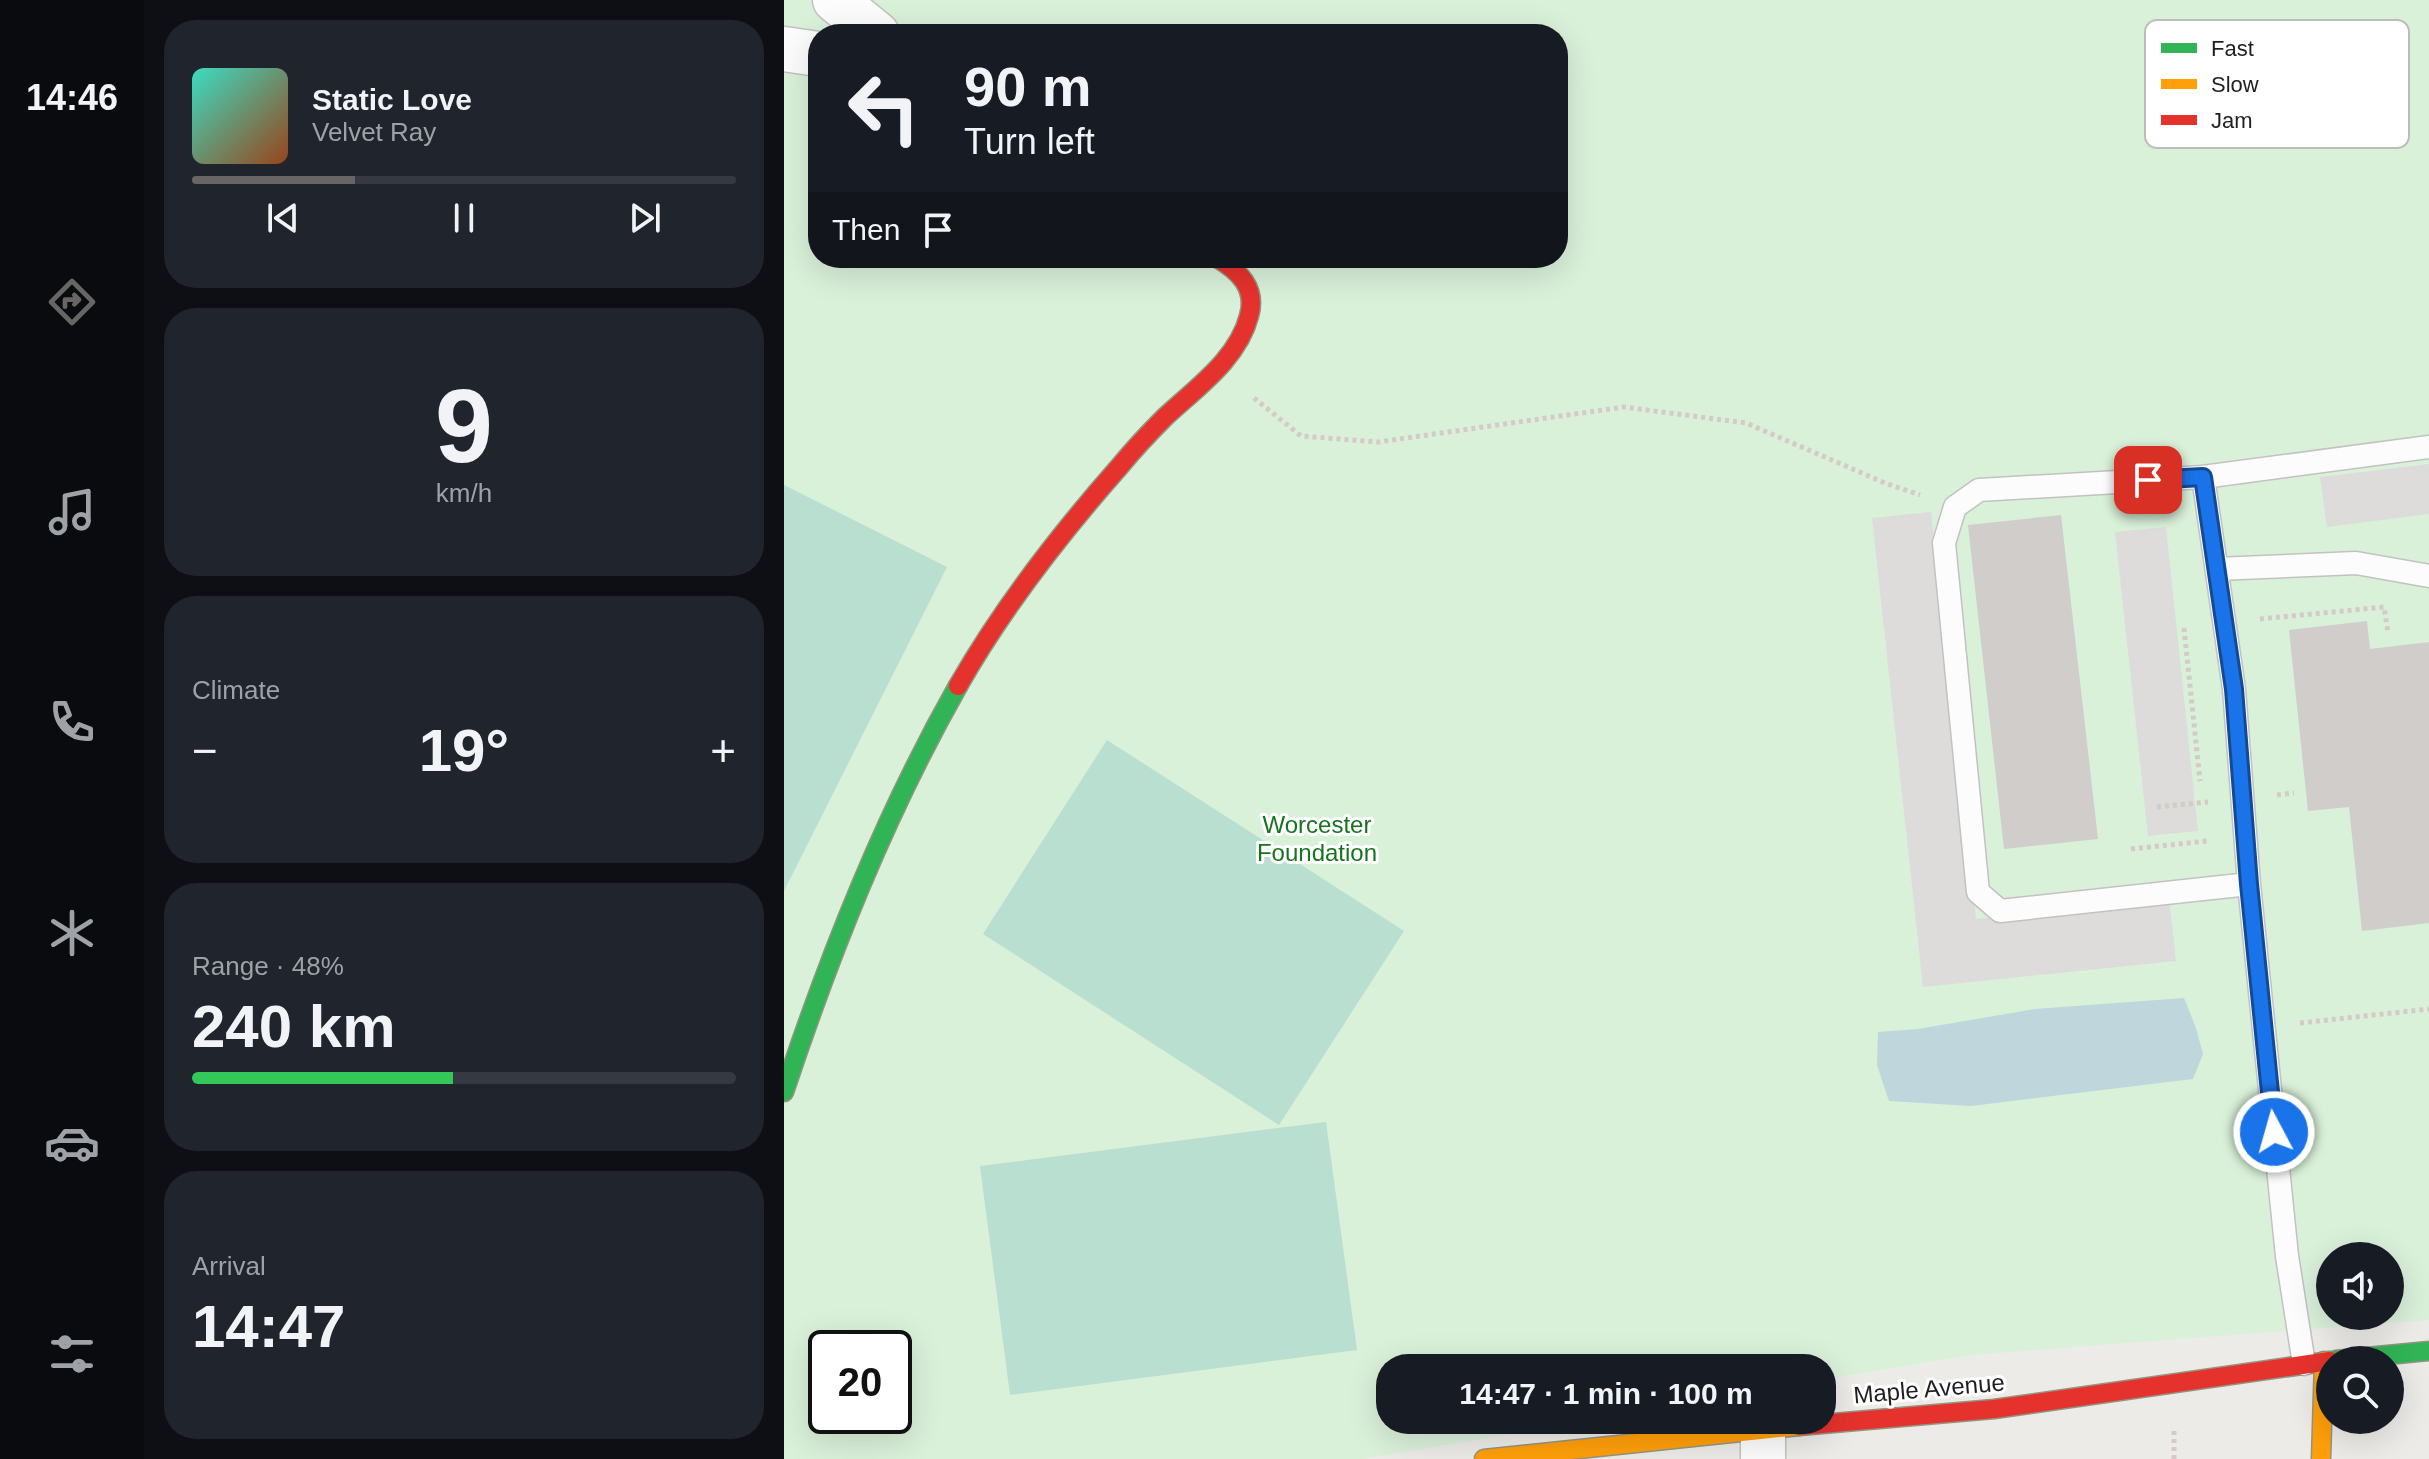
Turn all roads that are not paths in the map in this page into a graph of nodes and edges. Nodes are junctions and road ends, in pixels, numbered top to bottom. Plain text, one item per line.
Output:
1 (835, 0) edge
2 (865, 24) edge
3 (784, 49) edge
4 (808, 53) edge
5 (1231, 268) edge
6 (2429, 447) edge
7 (2203, 477) junction
8 (2217, 569) junction
9 (2429, 576) edge
10 (2249, 884) junction
11 (784, 1092) edge
12 (2318, 1346) edge
13 (2429, 1351) edge
14 (2404, 1353) edge
15 (2316, 1362) edge
16 (2322, 1434) edge
17 (1763, 1444) edge
18 (1484, 1459) edge
19 (2321, 1459) edge

1 - 2 street
3 - 4 street
5 - 11 street
6 - 7 lane
7 - 8 lane
7 - 10 lane
8 - 9 lane
8 - 10 lane
10 - 12 lane
13 - 14 street, Maple Avenue
15 - 17 street, Maple Avenue
16 - 19 street
17 - 18 street, Maple Avenue

